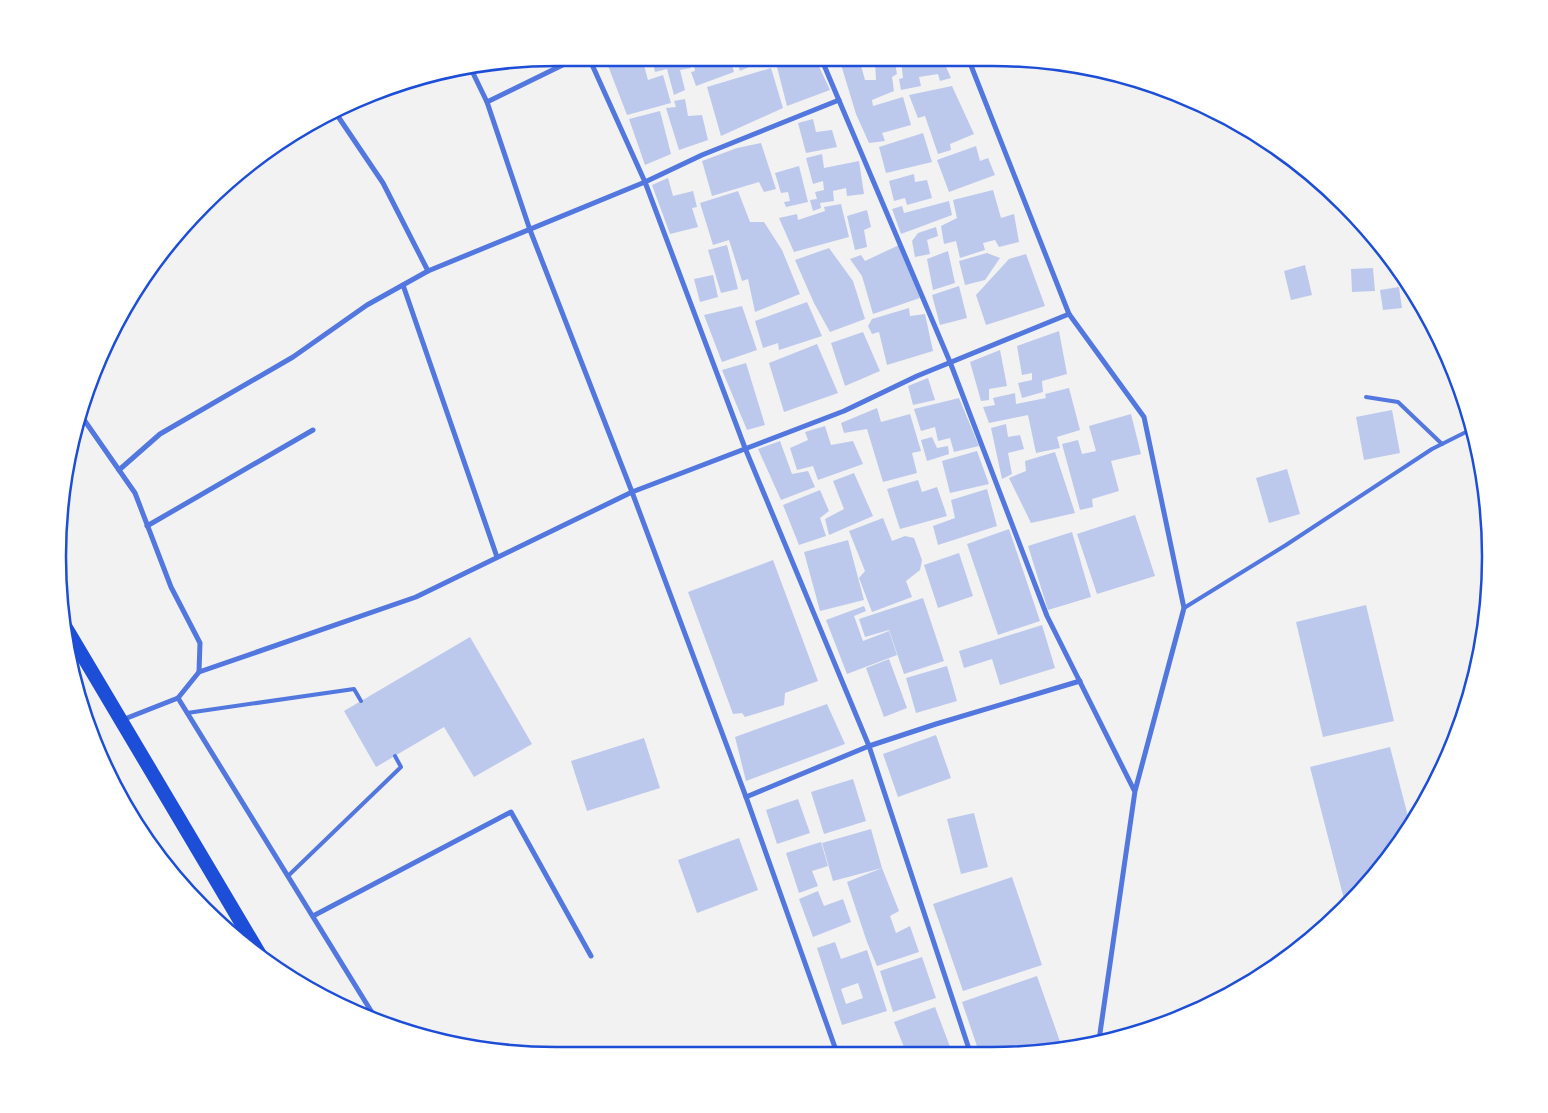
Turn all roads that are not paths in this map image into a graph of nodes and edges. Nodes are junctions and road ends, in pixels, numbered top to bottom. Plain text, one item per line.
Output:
1 (561, 66) edge
2 (593, 66) edge
3 (824, 66) edge
4 (971, 66) edge
5 (473, 74) edge
6 (839, 100) junction
7 (487, 102) junction
8 (339, 118) edge
9 (645, 182) junction
10 (530, 230) junction
11 (428, 271) junction
12 (403, 285) junction
13 (1069, 314) junction
14 (950, 362) junction
15 (1366, 397) dead end
16 (85, 422) edge
17 (313, 430) dead end
18 (1466, 432) edge
19 (1442, 444) junction
20 (745, 448) junction
21 (119, 470) junction
22 (632, 492) junction
23 (147, 526) junction
24 (497, 557) junction
25 (1184, 608) junction
26 (74, 641) edge
27 (199, 672) junction
28 (1080, 681) junction
29 (178, 698) junction
30 (361, 701) dead end
31 (187, 713) junction
32 (122, 720) junction
33 (869, 746) junction
34 (394, 756) dead end
35 (1135, 791) junction
36 (746, 797) junction
37 (288, 876) junction
38 (312, 916) junction
39 (251, 939) edge
40 (591, 956) dead end
41 (370, 1009) edge
42 (1100, 1034) edge
43 (833, 1047) edge
44 (968, 1047) edge

1 - 7 street
2 - 9 street
3 - 6 street
4 - 13 street
5 - 7 street
6 - 9 street
6 - 14 street
7 - 10 street
8 - 11 street
9 - 10 street
9 - 20 street
10 - 11 street
10 - 22 street
11 - 12 street
12 - 21 street
12 - 24 street
13 - 14 street
13 - 25 street
14 - 20 street
14 - 28 street
15 - 19 lane
16 - 21 street
17 - 23 street
18 - 19 lane
19 - 25 lane
20 - 22 street
20 - 33 street
21 - 23 street
22 - 24 street
22 - 36 street
23 - 27 street
24 - 27 street
25 - 35 street
26 - 32 highway
27 - 29 street
28 - 33 street
28 - 35 street
29 - 31 street
29 - 32 street
30 - 31 lane
31 - 37 street
32 - 39 highway
33 - 36 street
33 - 44 street
34 - 37 lane
35 - 42 street
36 - 43 street
37 - 38 street
38 - 40 street
38 - 41 street

